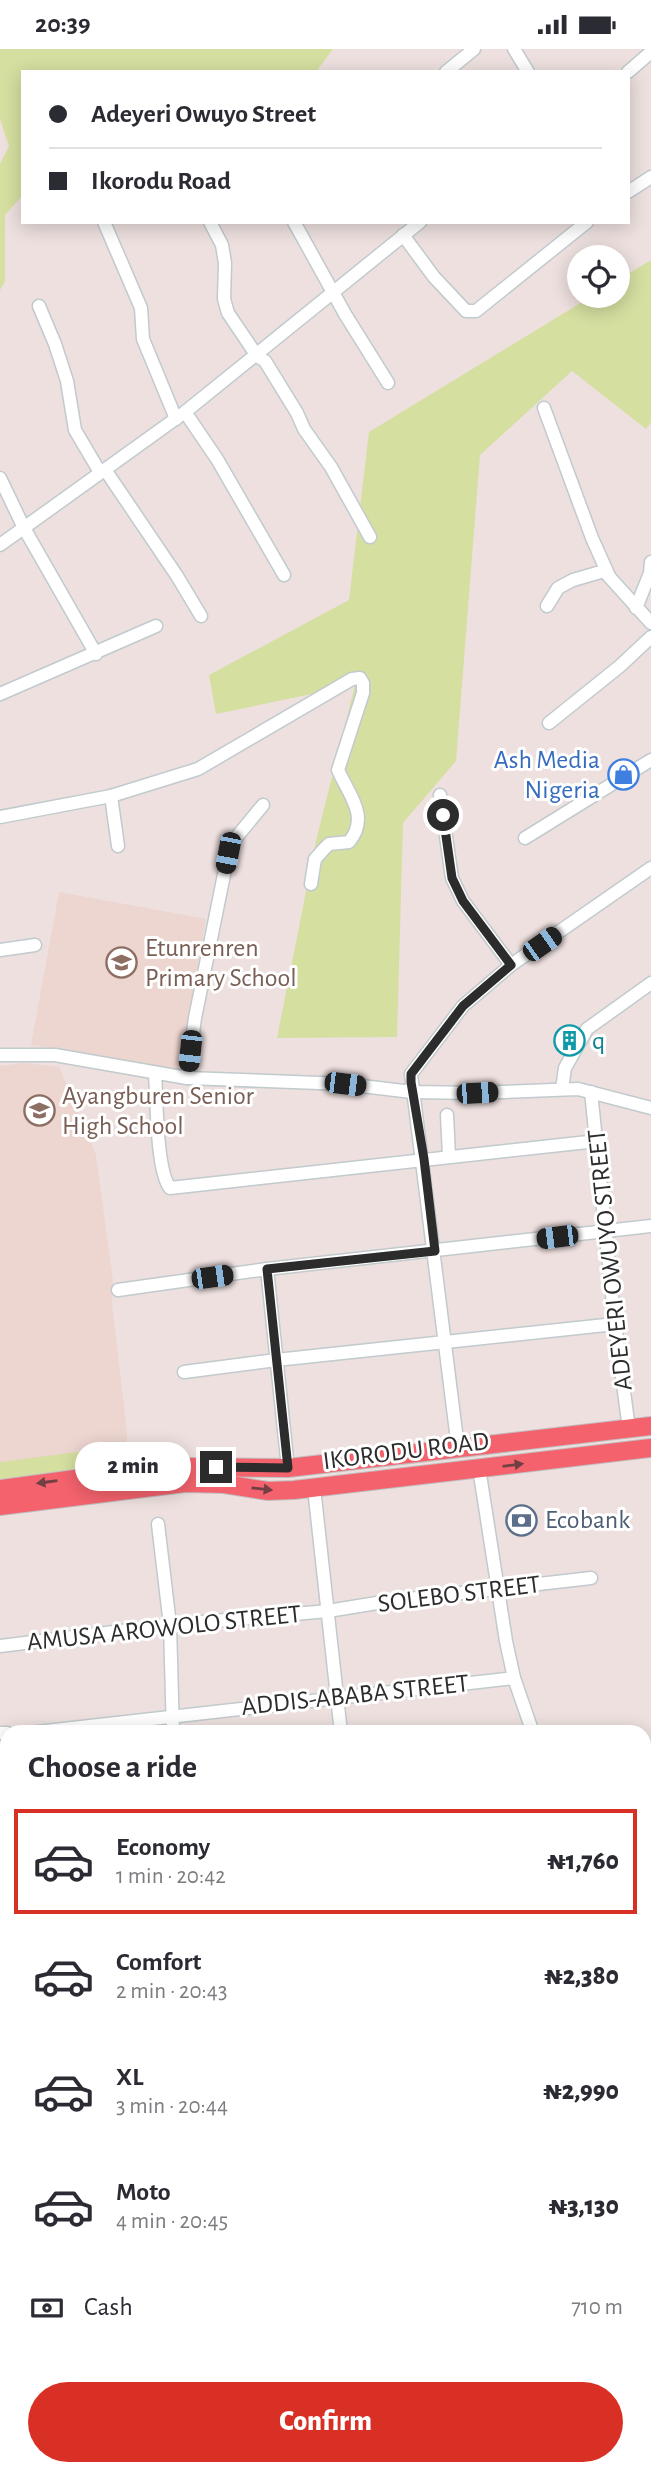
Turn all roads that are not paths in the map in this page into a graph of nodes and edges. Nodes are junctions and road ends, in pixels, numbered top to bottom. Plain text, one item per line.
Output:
1 (474, 49) edge
2 (514, 49) edge
3 (651, 52) edge
4 (448, 70) edge
5 (527, 70) edge
6 (630, 70) edge
7 (651, 177) edge
8 (630, 191) edge
9 (105, 224) edge
10 (211, 224) edge
11 (295, 224) edge
12 (585, 224) edge
13 (410, 227) edge
14 (334, 292) junction
15 (39, 306) dead end
16 (257, 356) junction
17 (388, 383) dead end
18 (544, 408) dead end
19 (180, 415) junction
20 (106, 471) junction
21 (0, 478) edge
22 (24, 528) junction
23 (370, 537) dead end
24 (0, 545) edge
25 (651, 562) edge
26 (284, 575) dead end
27 (609, 576) junction
28 (547, 606) dead end
29 (636, 608) junction
30 (201, 616) dead end
31 (651, 623) edge
32 (156, 626) dead end
33 (651, 637) edge
34 (96, 654) junction
35 (0, 694) edge
36 (549, 723) dead end
37 (651, 760) edge
38 (440, 795) dead end
39 (110, 796) junction
40 (263, 805) dead end
41 (0, 817) edge
42 (524, 838) dead end
43 (118, 846) dead end
44 (651, 867) edge
45 (311, 884) dead end
46 (35, 945) dead end
47 (0, 950) edge
48 (511, 965) junction
49 (651, 983) edge
50 (0, 1055) edge
51 (155, 1074) junction
52 (187, 1078) junction
53 (562, 1089) junction
54 (412, 1092) junction
55 (591, 1092) junction
56 (651, 1108) edge
57 (447, 1115) dead end
58 (597, 1141) junction
59 (449, 1156) junction
60 (424, 1159) junction
61 (651, 1226) edge
62 (606, 1232) junction
63 (435, 1251) junction
64 (267, 1269) junction
65 (118, 1290) dead end
66 (615, 1324) junction
67 (446, 1342) junction
68 (276, 1360) junction
69 (184, 1372) dead end
70 (651, 1426) edge
71 (629, 1429) junction
72 (458, 1447) junction
73 (651, 1448) edge
74 (288, 1468) junction
75 (479, 1468) junction
76 (314, 1488) junction
77 (0, 1489) edge
78 (0, 1506) edge
79 (158, 1524) dead end
80 (591, 1578) dead end
81 (497, 1590) junction
82 (328, 1611) junction
83 (170, 1625) junction
84 (0, 1646) edge
85 (514, 1678) junction
86 (338, 1699) junction
87 (173, 1715) junction
88 (92, 1725) edge
89 (173, 1725) edge
90 (340, 1725) edge
91 (530, 1725) edge

1 - 4 street
2 - 5 street
3 - 6 street
7 - 8 street
9 - 19 street
10 - 16 street
11 - 14 street
12 - 13 street
13 - 14 street
14 - 16 street
14 - 17 street
15 - 20 street
16 - 19 street
16 - 23 street
18 - 27 street
19 - 20 street
19 - 26 street
20 - 22 street
20 - 30 street
21 - 22 street
22 - 24 street
22 - 34 street
25 - 29 street
27 - 28 street
27 - 29 street
29 - 31 street
32 - 34 street
33 - 36 street
34 - 35 street
37 - 42 street
38 - 48 street
39 - 41 street
39 - 43 street
39 - 45 street
40 - 52 street
44 - 48 street
46 - 47 street
48 - 54 street
49 - 53 street
50 - 51 street
51 - 52 street
51 - 60 street
52 - 54 street
53 - 54 street
53 - 55 street
54 - 60 street
55 - 56 street
55 - 58 street, ADEYERI OWUYO STREET
57 - 59 street
58 - 59 street
58 - 62 street, ADEYERI OWUYO STREET
59 - 60 street
60 - 63 street
61 - 62 street
62 - 63 street
62 - 66 street, ADEYERI OWUYO STREET
63 - 64 street
63 - 67 street
64 - 65 street
64 - 68 street
66 - 67 street
66 - 71 street, ADEYERI OWUYO STREET
67 - 68 street
67 - 72 street
68 - 69 street
68 - 74 street
70 - 71 highway, IKORODU ROAD
71 - 72 highway, IKORODU ROAD
72 - 74 highway, IKORODU ROAD
75 -> 73 highway, IKORODU ROAD
74 -> 77 highway, IKORODU ROAD
75 - 76 highway, IKORODU ROAD
75 - 81 street
78 -> 76 highway, IKORODU ROAD
76 - 82 street
79 - 83 street
80 - 81 street, SOLEBO STREET
81 - 82 street, SOLEBO STREET
81 - 85 street
82 - 83 street, AMUSA AROWOLO STREET
82 - 86 street
83 - 84 street, AMUSA AROWOLO STREET
83 - 87 street
85 - 86 street, ADDIS-ABABA STREET
85 - 91 street
86 - 87 street, ADDIS-ABABA STREET
86 - 90 street
87 - 88 street, ADDIS-ABABA STREET
87 - 89 street

